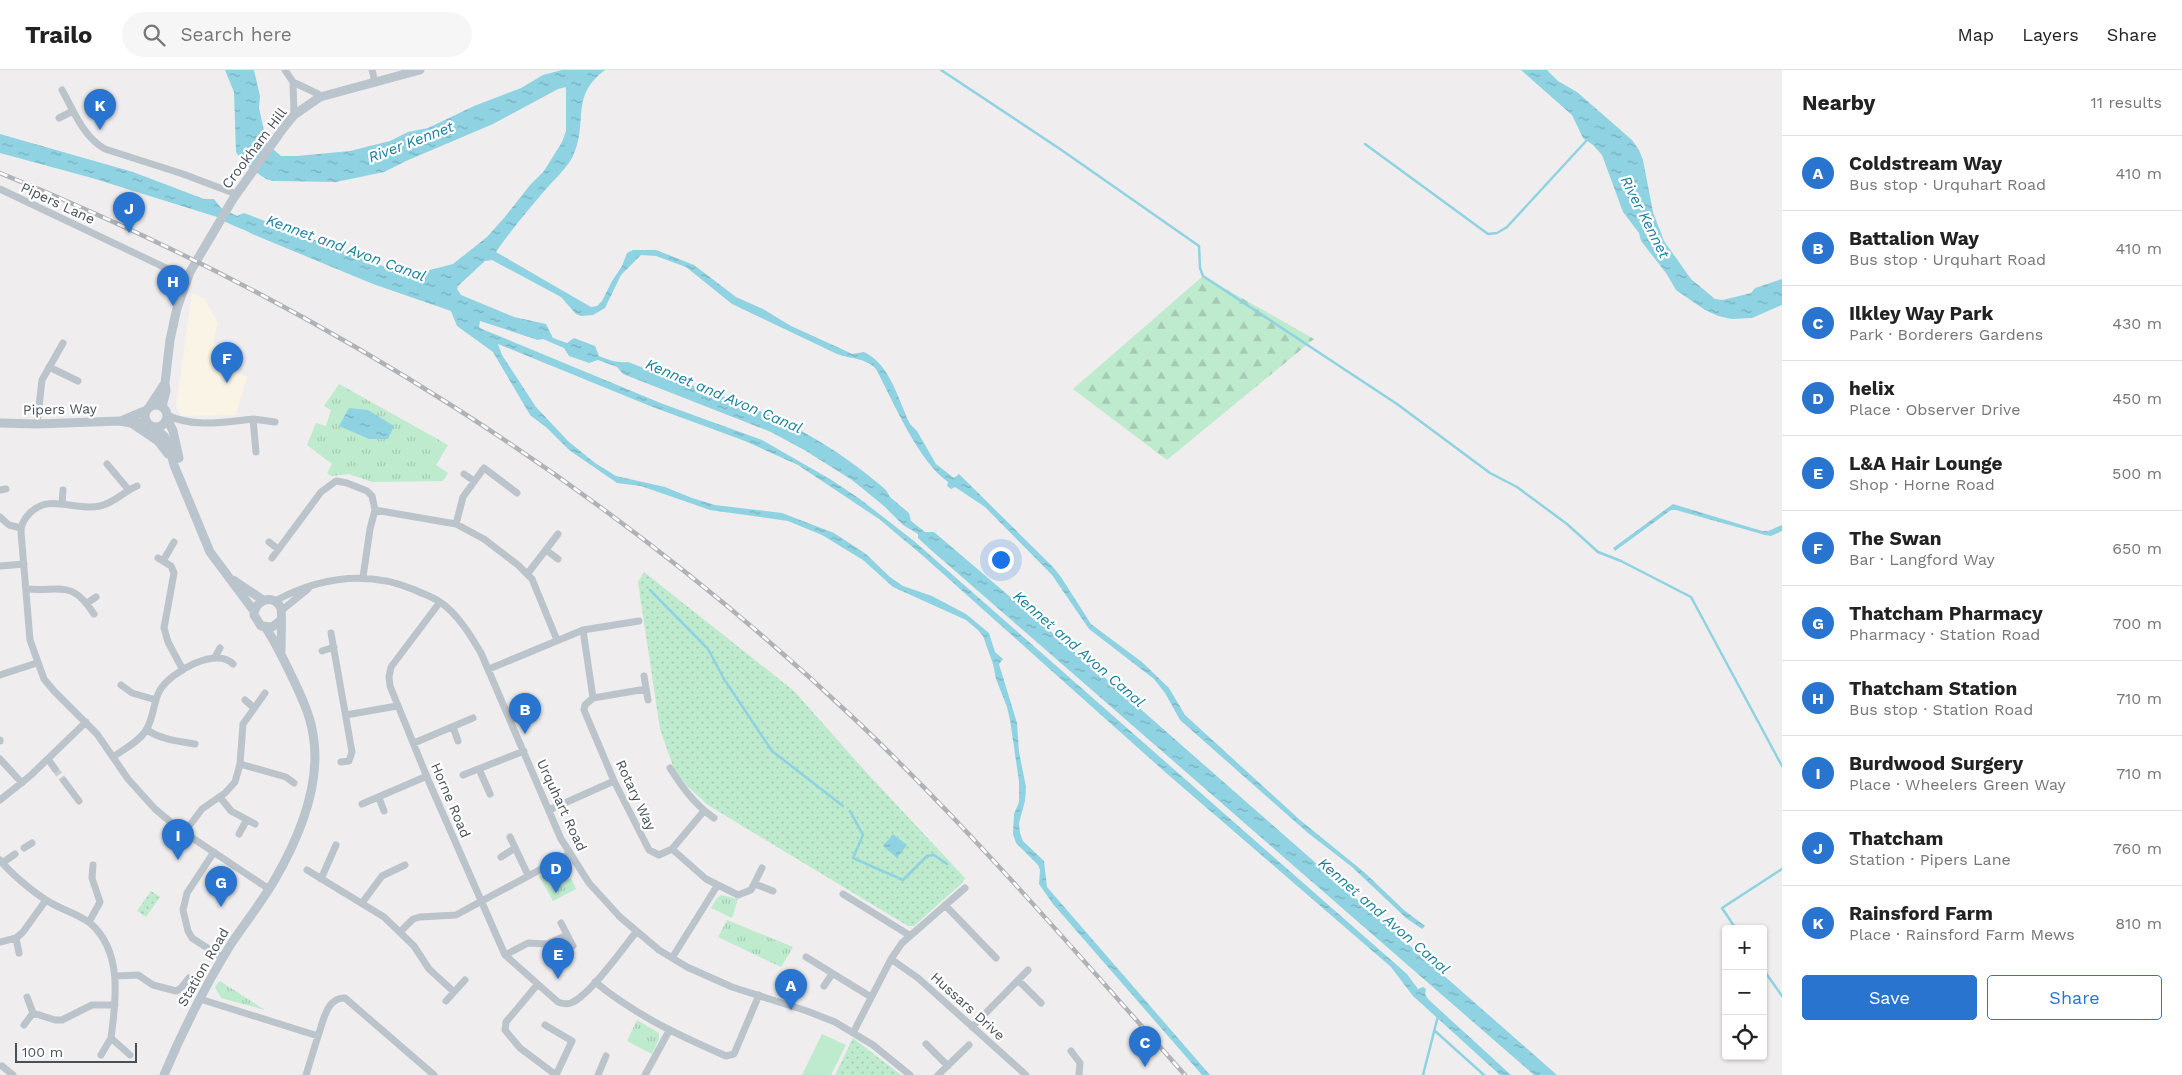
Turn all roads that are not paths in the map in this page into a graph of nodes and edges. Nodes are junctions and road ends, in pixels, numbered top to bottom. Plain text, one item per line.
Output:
1 (285, 70) edge
2 (372, 70) edge
3 (420, 70) edge
4 (293, 82) junction
5 (375, 82) junction
6 (62, 90) dead end
7 (320, 97) junction
8 (73, 111) junction
9 (294, 115) junction
10 (59, 118) dead end
11 (0, 189) edge
12 (234, 197) junction
13 (187, 278) junction
14 (63, 343) dead end
15 (49, 367) junction
16 (78, 381) dead end
17 (165, 383) junction
18 (162, 406) junction
19 (148, 408) junction
20 (167, 417) junction
21 (253, 419) junction
22 (120, 421) junction
23 (274, 422) dead end
24 (0, 423) edge
25 (37, 424) junction
26 (132, 424) junction
27 (151, 425) junction
28 (256, 452) dead end
29 (107, 464) dead end
30 (174, 465) junction
31 (464, 474) dead end
32 (474, 481) junction
33 (137, 486) dead end
34 (185, 487) junction
35 (128, 489) junction
36 (63, 490) dead end
37 (517, 493) dead end
38 (62, 504) junction
39 (375, 510) junction
40 (0, 517) edge
41 (456, 524) junction
42 (21, 528) junction
43 (558, 534) dead end
44 (174, 542) dead end
45 (269, 542) dead end
46 (278, 549) junction
47 (546, 550) junction
48 (272, 558) dead end
49 (558, 559) dead end
50 (24, 564) junction
51 (0, 566) edge
52 (528, 573) junction
53 (229, 576) junction
54 (363, 577) junction
55 (312, 586) junction
56 (26, 588) junction
57 (96, 597) dead end
58 (263, 600) junction
59 (275, 601) junction
60 (440, 602) junction
61 (87, 603) junction
62 (282, 610) junction
63 (254, 611) junction
64 (94, 614) dead end
65 (280, 621) junction
66 (638, 621) dead end
67 (266, 628) junction
68 (583, 630) junction
69 (332, 633) dead end
70 (557, 640) junction
71 (334, 647) junction
72 (220, 648) dead end
73 (281, 651) junction
74 (322, 651) dead end
75 (215, 657) junction
76 (37, 663) junction
77 (233, 664) dead end
78 (489, 669) junction
79 (183, 670) junction
80 (0, 675) edge
81 (644, 676) dead end
82 (121, 685) dead end
83 (646, 689) junction
84 (265, 693) dead end
85 (593, 698) junction
86 (156, 700) junction
87 (245, 700) dead end
88 (648, 700) dead end
89 (397, 706) junction
90 (253, 707) junction
91 (346, 715) junction
92 (473, 718) dead end
93 (86, 722) junction
94 (453, 726) junction
95 (147, 730) junction
96 (458, 741) dead end
97 (195, 744) dead end
98 (414, 744) junction
99 (524, 751) junction
100 (113, 757) junction
101 (0, 759) edge
102 (48, 759) junction
103 (341, 762) dead end
104 (240, 764) junction
105 (670, 768) dead end
106 (56, 769) tunnel mouth
107 (479, 769) junction
108 (463, 775) dead end
109 (427, 776) junction
110 (64, 781) tunnel mouth
111 (614, 781) junction
112 (22, 783) junction
113 (294, 783) dead end
114 (490, 794) dead end
115 (220, 797) junction
116 (379, 798) junction
117 (0, 800) edge
118 (79, 801) dead end
119 (362, 804) dead end
120 (549, 810) junction
121 (384, 811) dead end
122 (704, 811) junction
123 (714, 818) dead end
124 (246, 821) junction
125 (255, 824) dead end
126 (184, 833) junction
127 (240, 834) dead end
128 (510, 837) dead end
129 (32, 843) dead end
130 (336, 845) dead end
131 (24, 848) dead end
132 (515, 848) junction
133 (672, 849) junction
134 (214, 852) junction
135 (15, 854) dead end
136 (570, 854) junction
137 (501, 857) dead end
138 (1, 861) edge
139 (93, 865) dead end
140 (405, 865) dead end
141 (762, 868) dead end
142 (307, 870) dead end
143 (528, 875) junction
144 (321, 879) junction
145 (755, 884) junction
146 (717, 886) junction
147 (965, 888) dead end
148 (269, 889) junction
149 (772, 891) dead end
150 (844, 894) dead end
151 (46, 900) junction
152 (482, 900) junction
153 (362, 904) junction
154 (945, 905) junction
155 (89, 922) junction
156 (561, 923) dead end
157 (400, 932) junction
158 (636, 932) junction
159 (567, 935) junction
160 (909, 935) junction
161 (16, 938) junction
162 (0, 942) edge
163 (573, 946) dead end
164 (19, 953) dead end
165 (505, 955) junction
166 (806, 957) dead end
167 (222, 958) junction
168 (672, 958) junction
169 (996, 958) dead end
170 (891, 959) junction
171 (1028, 970) dead end
172 (832, 974) junction
173 (115, 976) junction
174 (189, 978) dead end
175 (465, 980) dead end
176 (1018, 980) junction
177 (595, 982) junction
178 (153, 985) junction
179 (537, 985) junction
180 (824, 986) dead end
181 (148, 992) dead end
182 (454, 992) junction
183 (760, 995) junction
184 (27, 997) dead end
185 (871, 997) junction
186 (200, 999) junction
187 (446, 1001) dead end
188 (1041, 1003) dead end
189 (115, 1004) junction
190 (33, 1013) junction
191 (24, 1025) dead end
192 (544, 1025) dead end
193 (972, 1027) junction
194 (669, 1031) junction
195 (853, 1033) junction
196 (318, 1036) junction
197 (111, 1038) junction
198 (926, 1044) dead end
199 (969, 1045) dead end
200 (1071, 1051) dead end
201 (101, 1055) dead end
202 (130, 1055) dead end
203 (606, 1056) dead end
204 (2, 1066) dead end
205 (948, 1066) junction
206 (13, 1075) edge
207 (164, 1075) edge
208 (306, 1075) edge
209 (434, 1075) edge
210 (556, 1075) edge
211 (598, 1075) edge
212 (645, 1075) edge
213 (910, 1075) edge
214 (938, 1075) edge
215 (1026, 1075) edge
216 (1080, 1075) edge

1 - 4 street
2 - 5 street
3 - 5 street, Crookham Hill
4 - 7 street
4 - 9 street
5 - 7 street, Crookham Hill
6 - 8 street
7 - 9 street, Crookham Hill
8 - 10 street
8 - 12 street
9 - 12 street, Crookham Hill
11 - 13 street, Pipers Lane
12 - 13 street, Crookham Hill
13 - 17 street
14 - 15 street
15 - 16 street
15 - 25 street
17 - 18 street
17 - 19 street
18 - 19 street
18 - 20 street, Station Road
19 - 22 street, Pipers Way
19 - 27 street
20 - 21 street
20 - 27 street
20 - 34 street, Station Road
21 - 23 street
21 - 28 street
22 - 25 street, Pipers Way
22 - 26 street, Pipers Way
24 - 25 street, Pipers Way
26 - 27 street, Pipers Way
26 - 30 street
27 - 30 street, Station Road
29 - 35 street
30 - 34 street, Station Road
31 - 32 street
32 - 37 street
32 - 41 street
33 - 35 street
34 - 53 street, Station Road
35 - 38 street
36 - 38 street
38 - 42 street
39 - 41 street
39 - 46 street
39 - 54 street
40 - 42 street
41 - 52 street
42 - 50 street
43 - 47 street
44 - 79 street
45 - 46 street
46 - 48 street
47 - 49 street
47 - 52 street
50 - 51 street
50 - 56 street
52 - 70 street
53 - 58 street, Station Road
53 - 63 street, Station Road
54 - 55 street, Urquhart Road
54 - 60 street, Urquhart Road
55 - 59 street, Urquhart Road
55 - 62 street, Urquhart Road
56 - 61 street
56 - 76 street
57 - 61 street
58 - 59 street
58 - 63 street
59 - 62 street
60 - 78 street, Urquhart Road
60 - 89 street, Horne Road
61 - 64 street
62 - 65 street, Station Road
63 - 67 street, Station Road
65 - 67 street
65 - 73 street, Station Road
66 - 68 street
67 - 73 street, Station Road
68 - 70 street
68 - 85 street, Rotary Way
69 - 71 street
70 - 78 street
71 - 74 street
71 - 91 street
72 - 75 street
73 - 148 street, Station Road
75 - 77 street
75 - 79 street
76 - 80 street
76 - 93 street
78 - 99 street, Urquhart Road
79 - 86 street
81 - 83 street
82 - 86 street
83 - 85 street
83 - 88 street
84 - 90 street
85 - 111 street, Rotary Way
86 - 95 street
87 - 90 street
89 - 91 street
89 - 98 street, Horne Road
90 - 104 street
91 - 103 street
92 - 94 street
93 - 100 street
93 - 102 street
94 - 96 street
94 - 98 street
95 - 97 street
95 - 100 street
98 - 109 street, Horne Road
99 - 107 street
99 - 120 street, Urquhart Road
100 - 126 street
101 - 112 street
102 - 106 street
102 - 112 street
104 - 113 street
104 - 115 street
105 - 122 street
107 - 108 street
107 - 114 street
109 - 116 street
109 - 152 street, Horne Road
110 - 118 street
111 - 120 street
111 - 133 street, Rotary Way
112 - 117 street
115 - 124 street
115 - 126 street
116 - 119 street
116 - 121 street
120 - 136 street, Urquhart Road
122 - 123 street
122 - 133 street
124 - 125 street
124 - 127 street
126 - 134 street
128 - 132 street
129 - 131 street
130 - 144 street
132 - 137 street
132 - 143 street
133 - 146 street
134 - 148 street
134 - 167 street
135 - 138 street
136 - 143 street
136 - 158 street, Urquhart Road
138 - 151 street
139 - 155 street
140 - 153 street
141 - 145 street
142 - 144 street
143 - 152 street
144 - 153 street
145 - 146 street
145 - 149 street
146 - 168 street
147 - 154 street
148 - 167 street, Station Road
150 - 160 street
151 - 155 street
151 - 161 street
152 - 157 street
152 - 165 street, Horne Road
153 - 157 street
154 - 160 street
154 - 169 street
155 - 173 street
156 - 159 street
157 - 182 street
158 - 168 street, Urquhart Road
158 - 177 street
159 - 163 street
159 - 165 street
160 - 170 street
161 - 162 street
161 - 164 street
165 - 179 street, Horne Road
166 - 172 street
167 - 186 street, Station Road
168 - 183 street, Urquhart Road
170 - 185 street
170 - 193 street, Hussars Drive
171 - 176 street
172 - 180 street
172 - 185 street
173 - 178 street
173 - 189 street
174 - 178 street
175 - 182 street
176 - 188 street
176 - 193 street
177 - 179 street, Horne Road
177 - 194 street
178 - 181 street
179 - 210 street
182 - 187 street
183 - 194 street
183 - 195 street, Urquhart Road
184 - 190 street
185 - 195 street
186 - 196 street
186 - 207 street, Station Road
189 - 190 street
189 - 197 street
190 - 191 street
192 - 210 street
193 - 215 street, Hussars Drive
194 - 212 street
195 - 213 street, Urquhart Road
196 - 208 street
196 - 209 street
197 - 201 street
197 - 202 street
198 - 205 street
199 - 205 street
200 - 216 street
203 - 211 street
204 - 206 street
205 - 214 street

